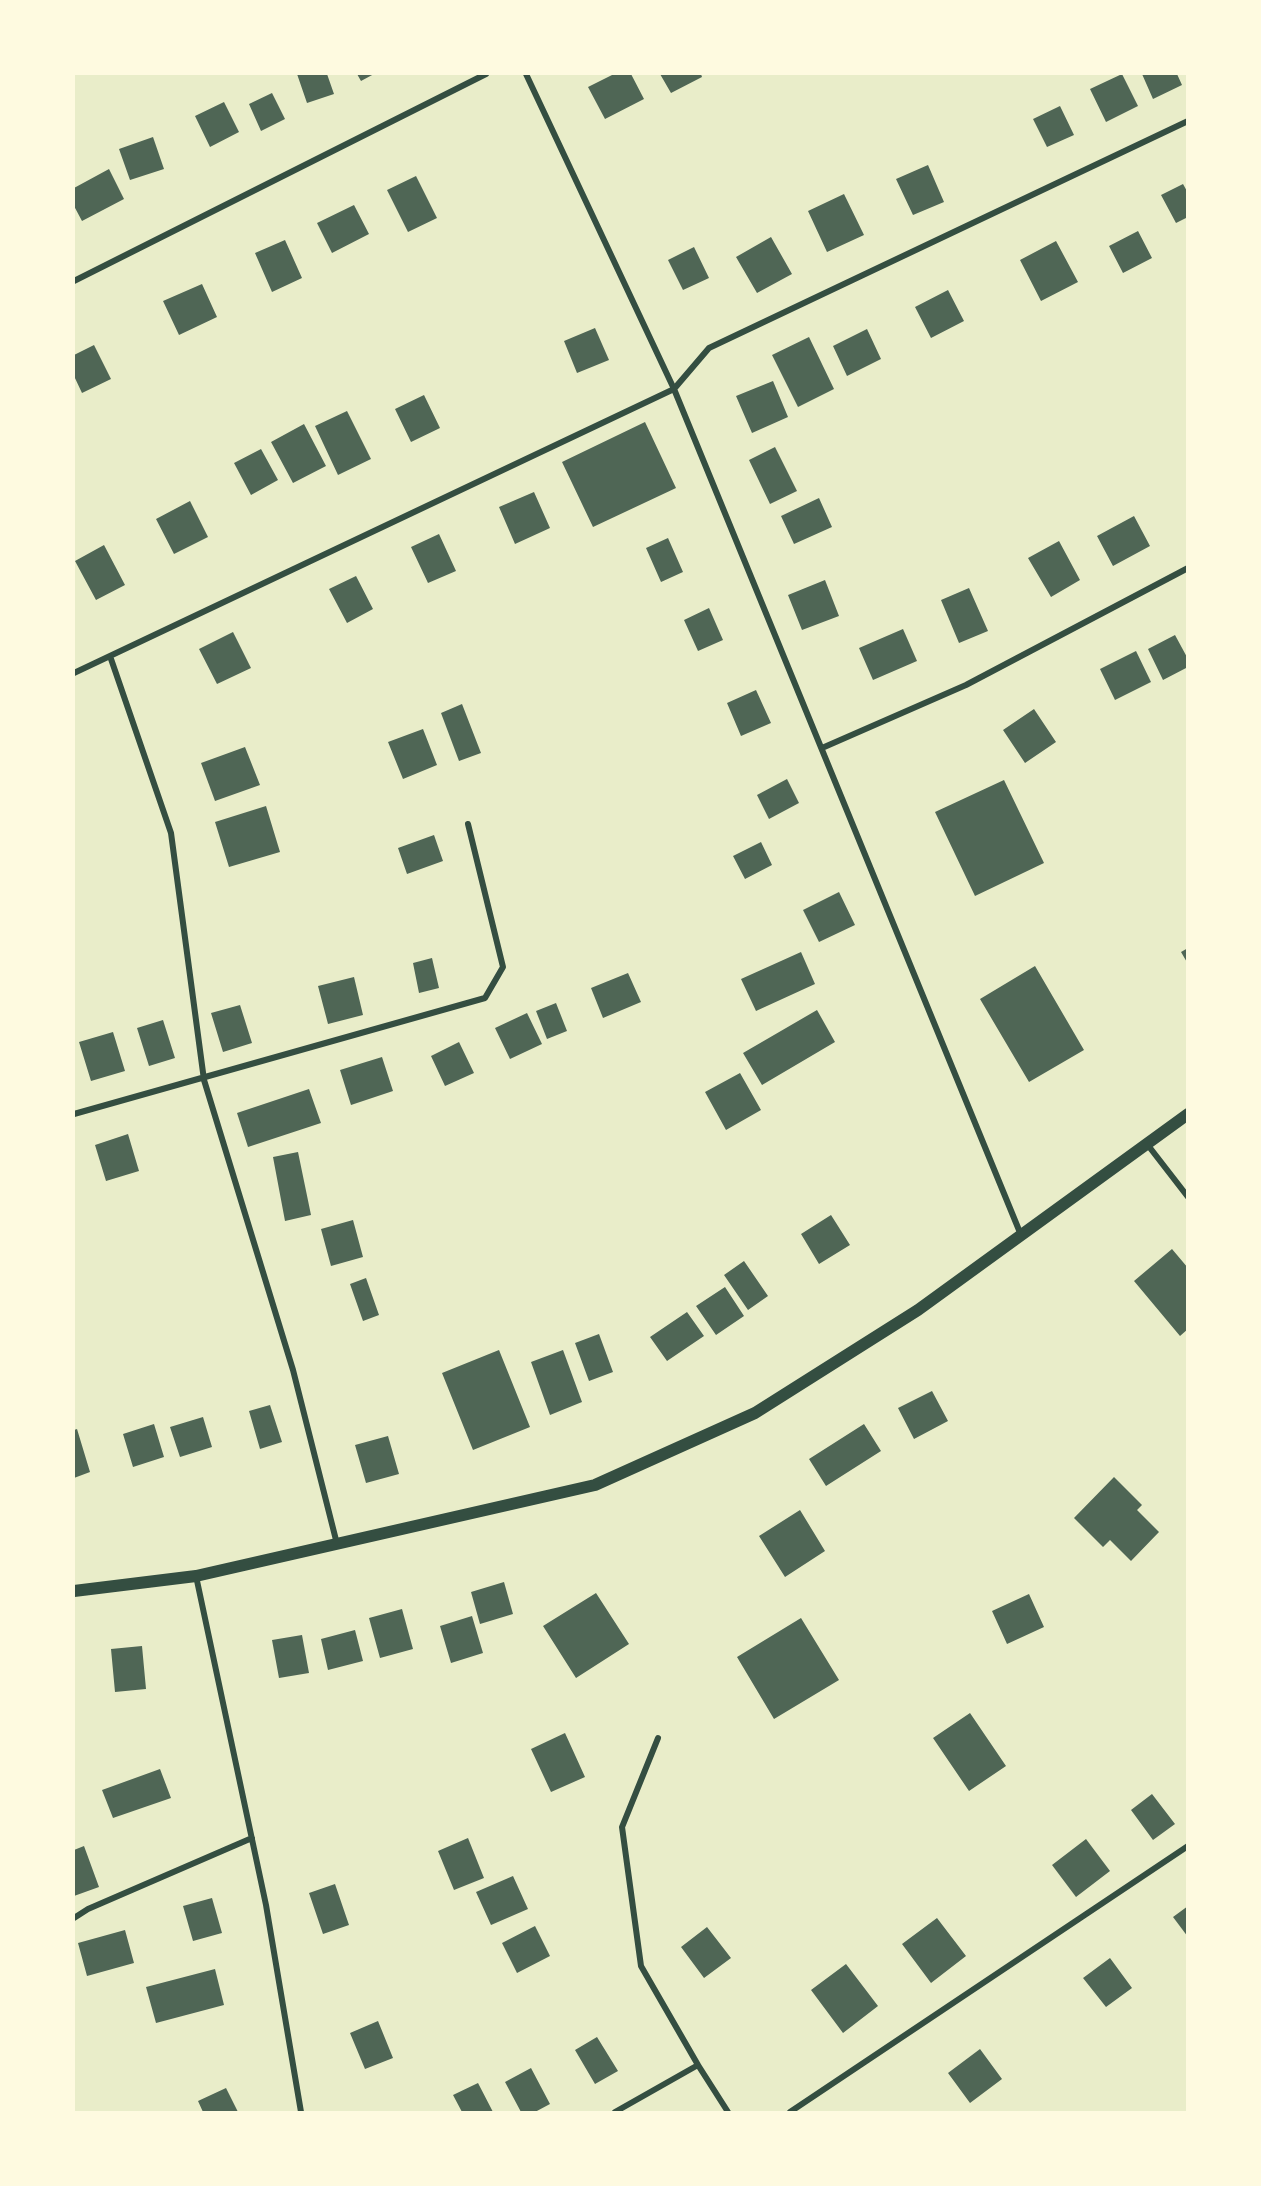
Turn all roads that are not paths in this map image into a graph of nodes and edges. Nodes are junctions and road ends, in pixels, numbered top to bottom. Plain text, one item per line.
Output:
1 (486, 74) edge
2 (526, 74) edge
3 (1188, 121) edge
4 (74, 281) edge
5 (674, 389) junction
6 (1188, 568) edge
7 (110, 656) junction
8 (74, 673) edge
9 (822, 748) junction
10 (468, 824) dead end
11 (204, 1080) junction
12 (74, 1114) edge
13 (1188, 1114) edge
14 (1148, 1143) junction
15 (1188, 1197) edge
16 (1021, 1235) junction
17 (338, 1544) junction
18 (196, 1576) junction
19 (74, 1591) edge
20 (658, 1738) dead end
21 (252, 1838) junction
22 (1188, 1846) edge
23 (74, 1918) edge
24 (698, 2065) junction
25 (302, 2112) edge
26 (615, 2112) edge
27 (728, 2112) edge
28 (790, 2112) edge

1 - 4 street
2 - 5 street
3 - 5 street
5 - 7 street
5 - 9 street
6 - 9 street
7 - 8 street
7 - 11 street
9 - 16 street
10 - 11 street
11 - 12 street
11 - 17 street
13 - 14 main road
14 - 15 street
14 - 16 main road
16 - 17 main road
17 - 18 main road
18 - 19 main road
18 - 21 street
20 - 24 street
21 - 23 street
21 - 25 street
22 - 28 street
24 - 26 street
24 - 27 street

